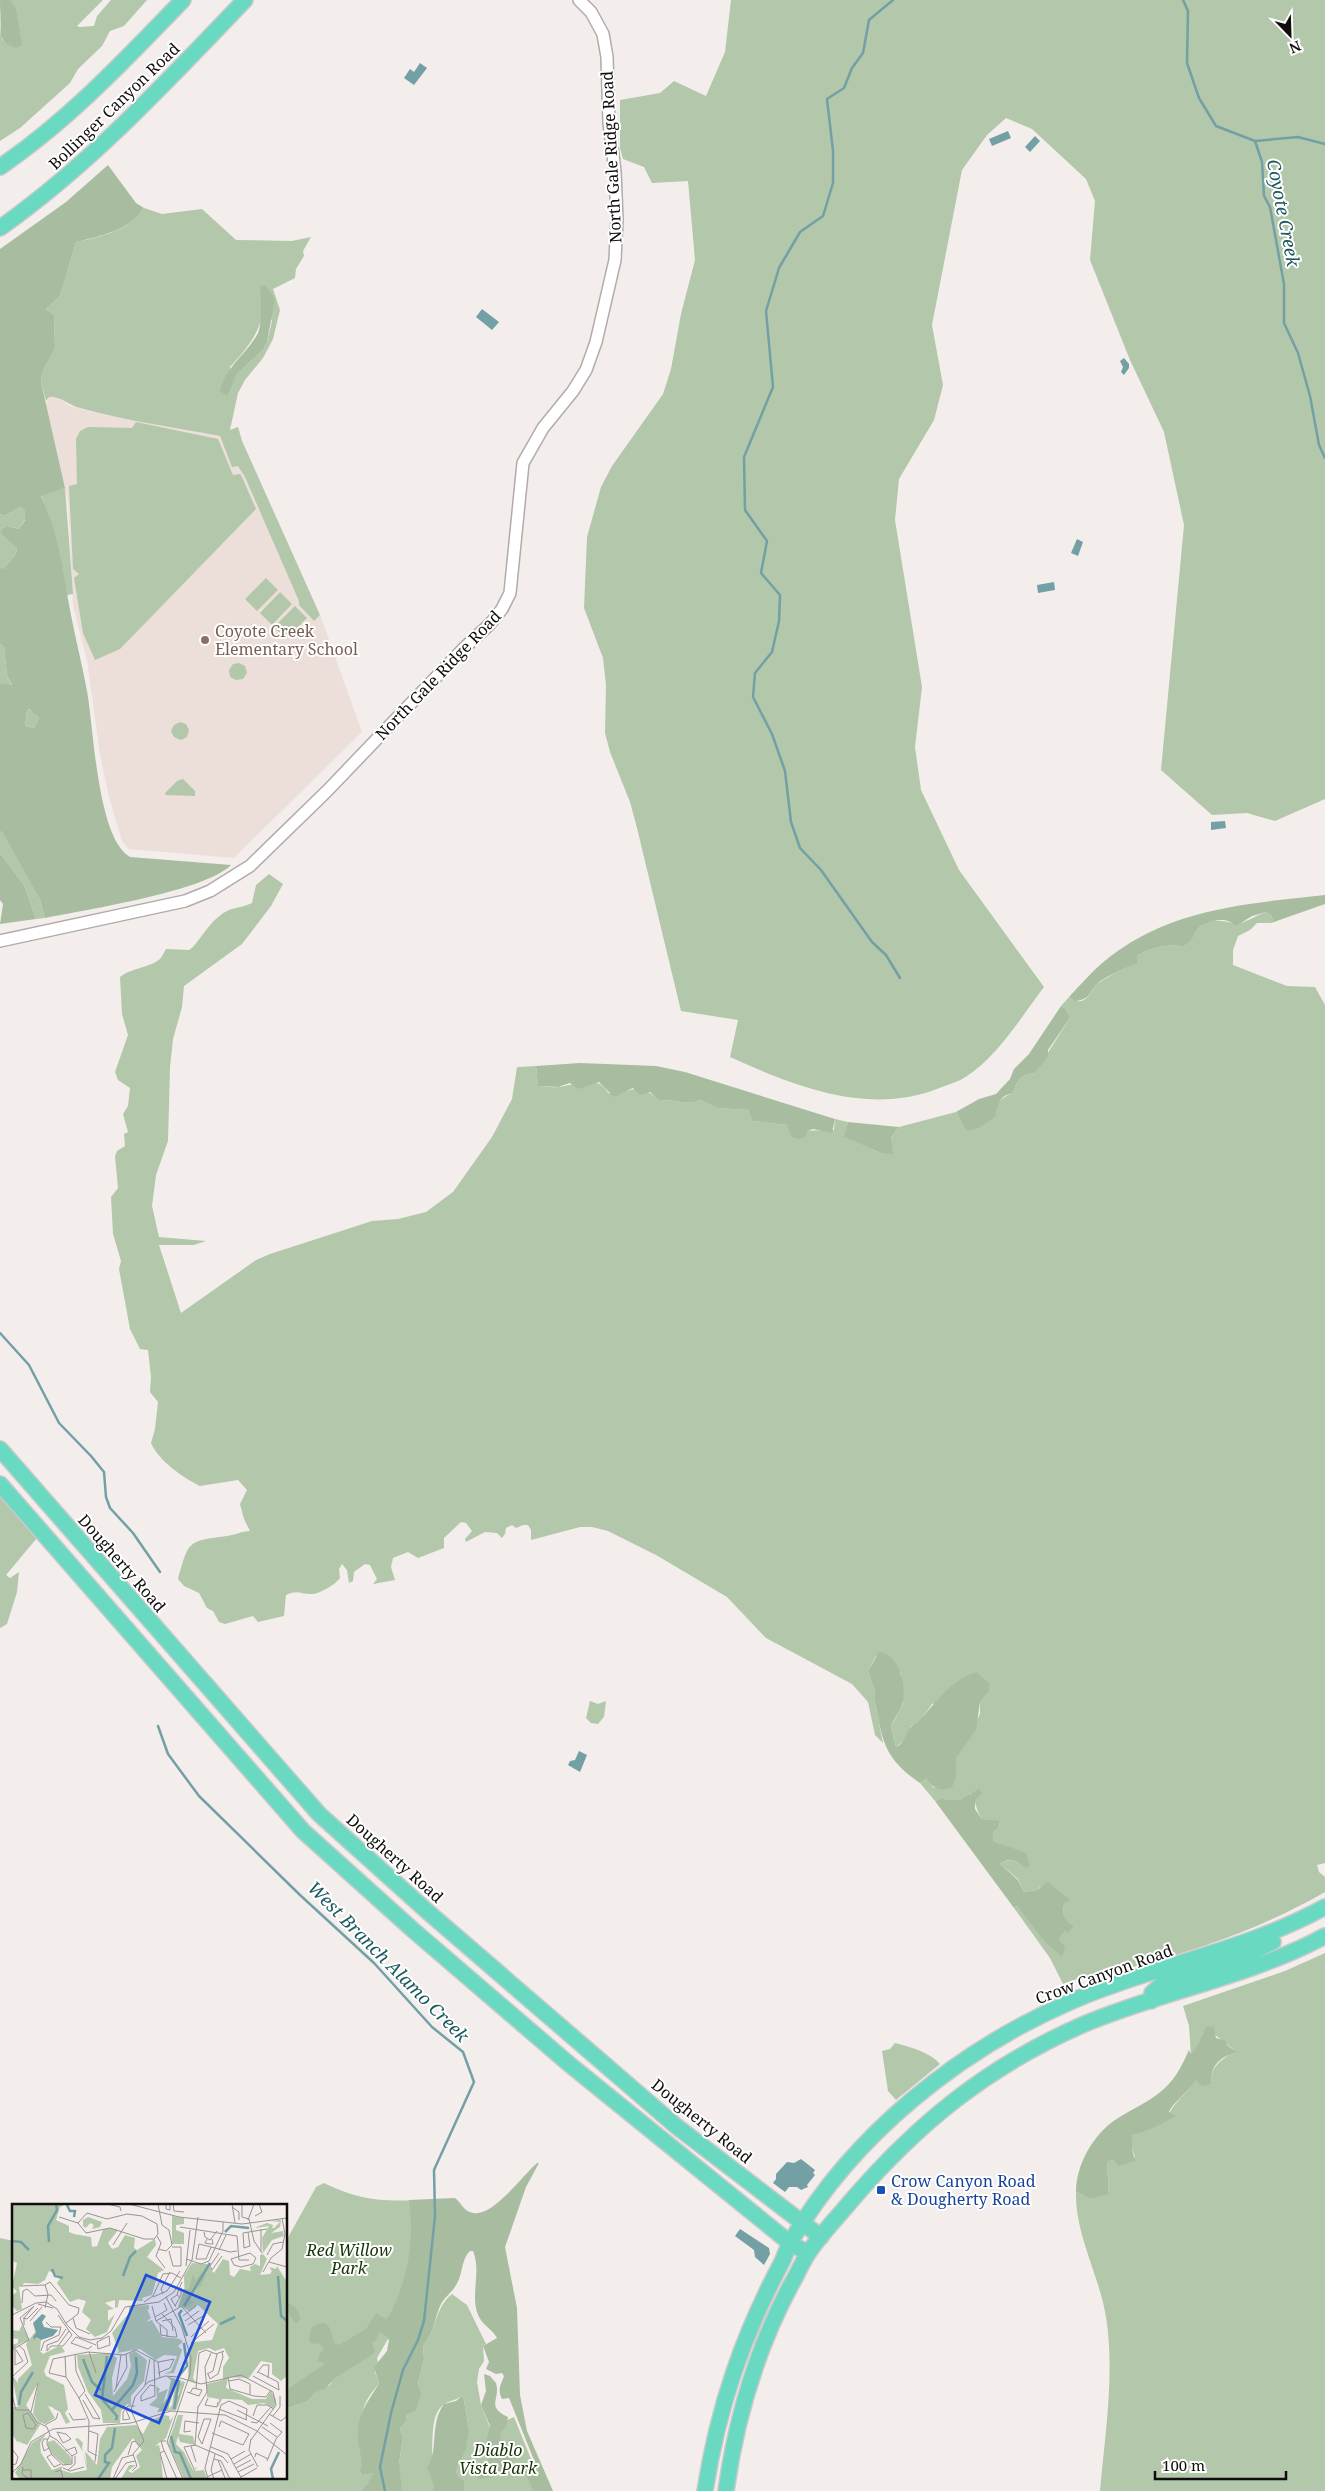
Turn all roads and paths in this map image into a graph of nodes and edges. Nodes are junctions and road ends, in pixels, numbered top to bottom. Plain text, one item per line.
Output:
1 (183, 0) edge
2 (245, 0) edge
3 (578, 0) edge
4 (0, 167) edge
5 (0, 228) edge
6 (34, 933) junction
7 (0, 935) edge
8 (0, 941) edge
9 (0, 1449) edge
10 (0, 1484) edge
11 (1325, 1907) edge
12 (1303, 1919) junction
13 (1325, 1936) edge
14 (1151, 2001) junction
15 (803, 2224) junction
16 (821, 2237) junction
17 (790, 2243) junction
18 (808, 2253) junction
19 (705, 2491) edge
20 (726, 2491) edge

1 - 4 main road, Bollinger Canyon Road
2 - 5 main road, Bollinger Canyon Road
3 - 6 street, North Gale Ridge Road
6 - 7 street, North Gale Ridge Road
6 - 8 street, North Gale Ridge Road
9 - 15 main road, Dougherty Road
10 - 17 main road
11 - 12 main road, Crow Canyon Road
12 - 14 main road
12 - 15 main road, Crow Canyon Road
13 - 14 main road
14 - 16 main road
15 - 16 main road, Dougherty Road
15 - 17 main road, Crow Canyon Road
16 - 18 main road
17 - 18 main road
17 - 19 main road, Crow Canyon Road
18 - 20 main road

